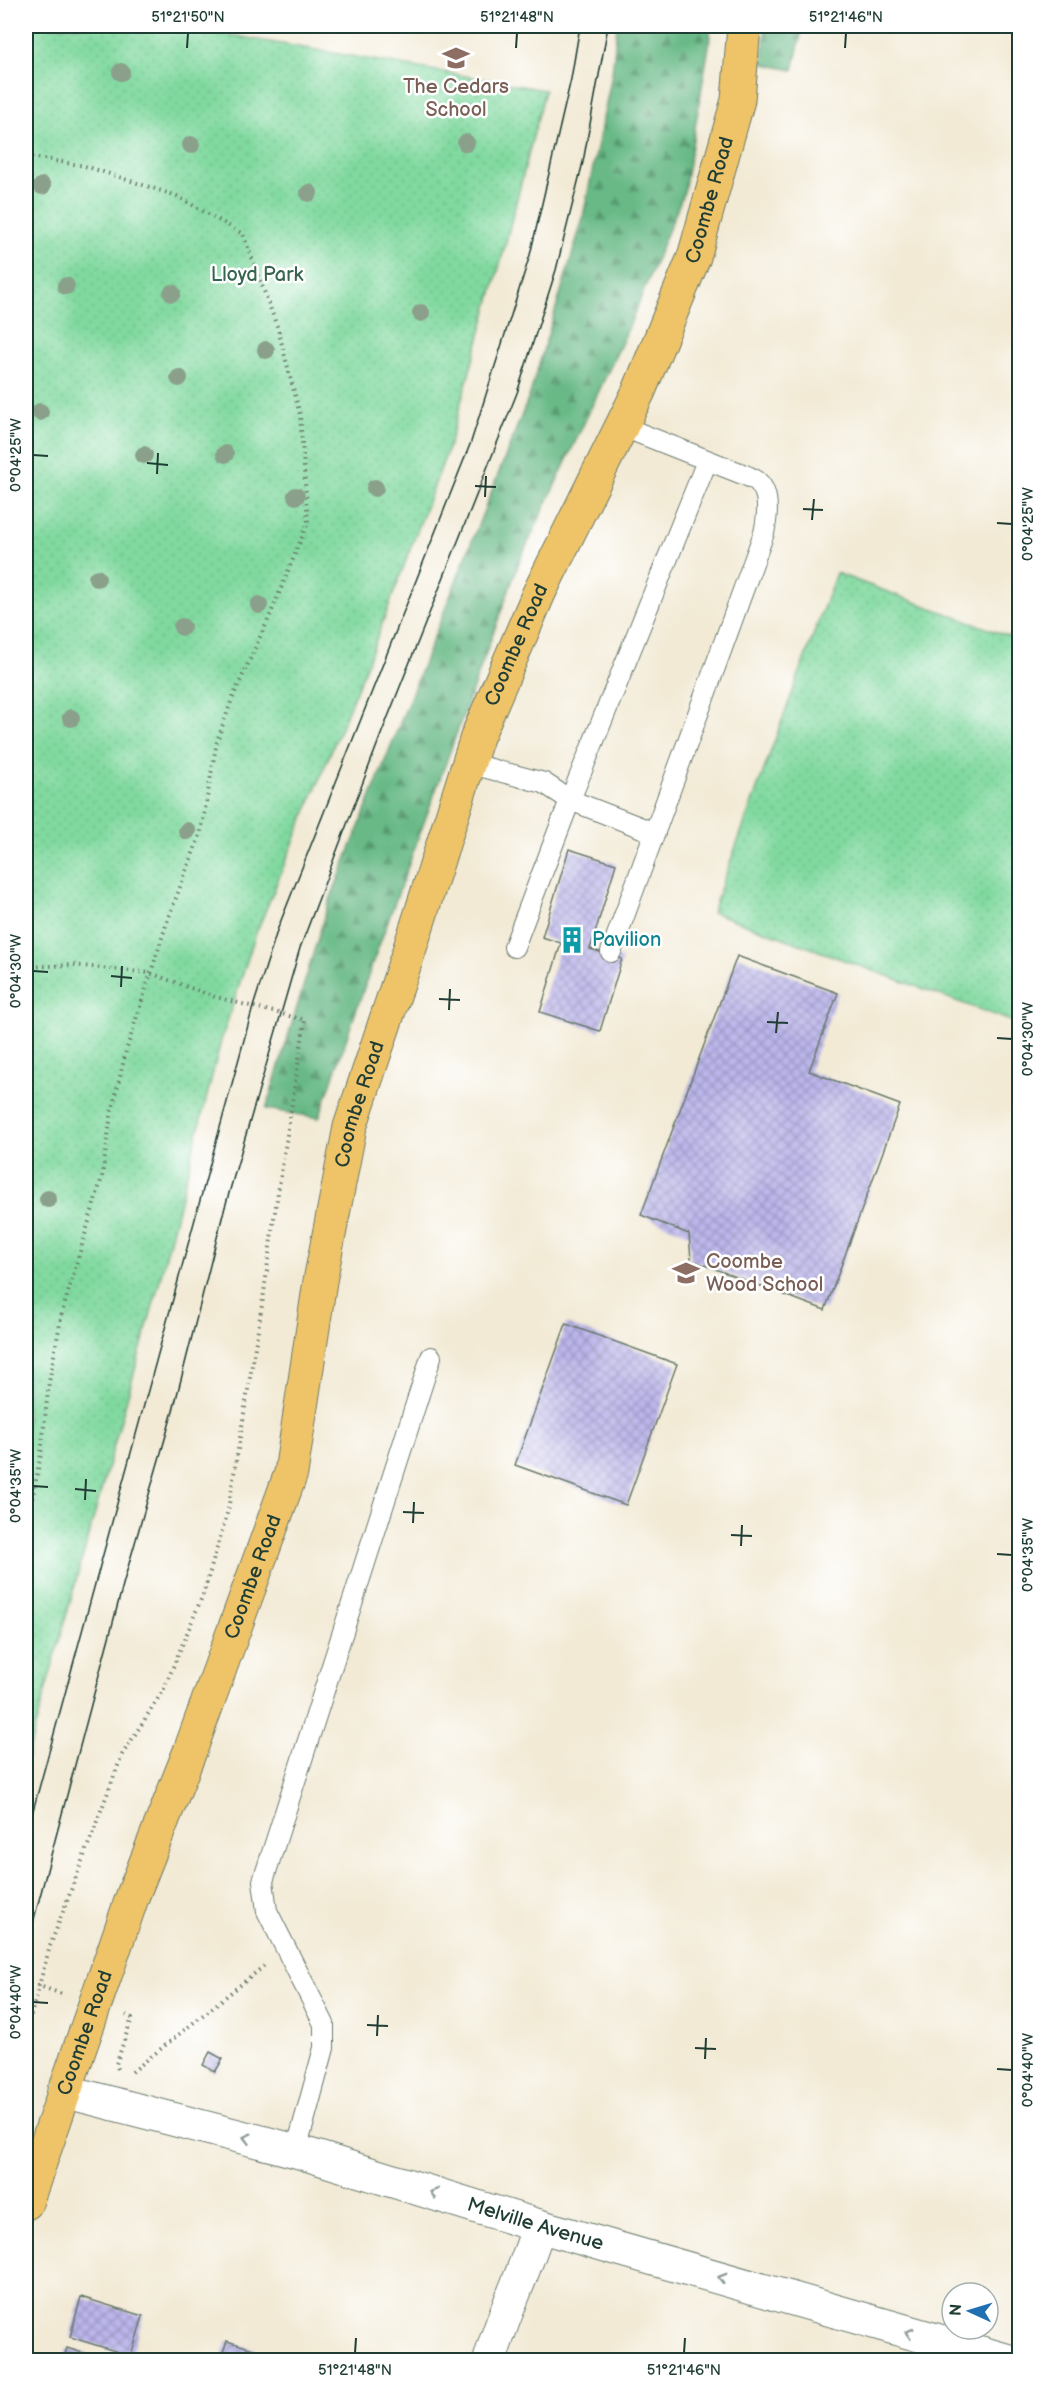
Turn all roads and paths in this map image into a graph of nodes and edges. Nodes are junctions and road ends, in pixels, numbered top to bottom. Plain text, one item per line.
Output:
1 (744, 26) edge
2 (26, 156) edge
3 (621, 426) junction
4 (707, 461) junction
5 (468, 763) junction
6 (570, 800) junction
7 (654, 833) junction
8 (514, 947) dead end
9 (611, 952) dead end
10 (26, 967) edge
11 (150, 973) junction
12 (431, 1357) dead end
13 (26, 1531) edge
14 (286, 1948) junction
15 (26, 2033) edge
16 (123, 2079) dead end
17 (64, 2091) junction
18 (296, 2151) junction
19 (26, 2203) edge
20 (539, 2226) junction
21 (490, 2361) edge
22 (1006, 2361) edge

1 - 3 main road, Coombe Road
2 - 11 path
3 - 4 lane
3 - 5 main road, Coombe Road
4 - 6 lane
4 - 7 lane
5 - 6 lane
5 - 17 main road, Coombe Road
6 - 7 lane
6 - 8 lane
7 - 9 lane
10 - 11 path
11 - 13 path
11 - 15 path
12 - 14 lane
14 - 16 path
14 - 18 lane
18 -> 17 street, Melville Avenue
17 - 19 main road, Coombe Road
20 -> 18 street, Melville Avenue
20 - 21 street
22 -> 20 street, Melville Avenue

